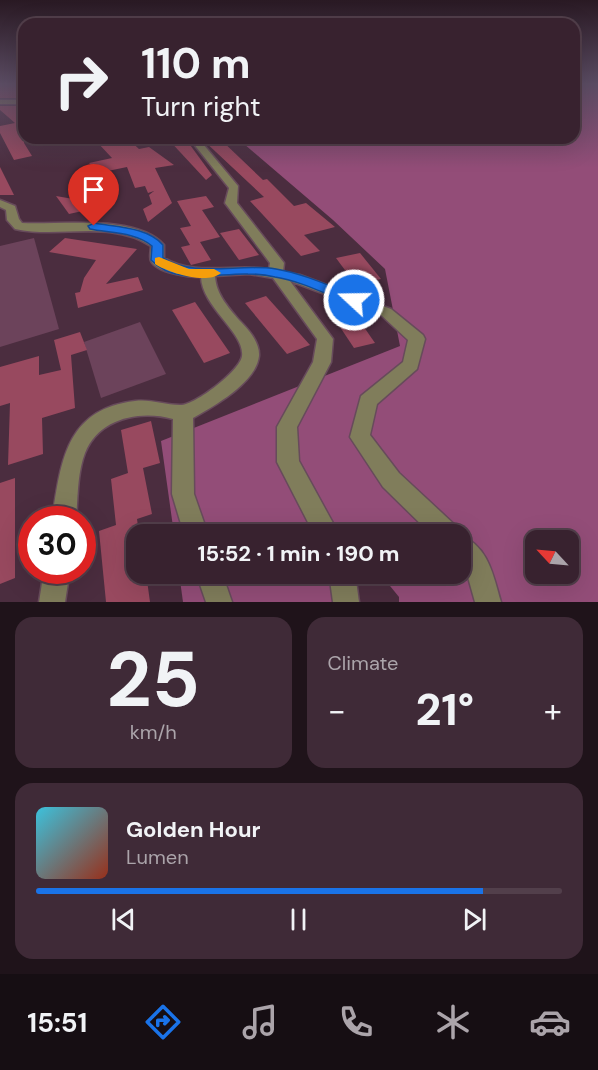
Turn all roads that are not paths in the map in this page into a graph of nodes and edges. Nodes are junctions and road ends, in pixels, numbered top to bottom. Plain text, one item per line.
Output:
1 (198, 144) edge
2 (0, 203) edge
3 (208, 273) junction
4 (276, 273) junction
5 (183, 414) junction
6 (66, 506) edge
7 (193, 524) edge
8 (322, 524) edge
9 (437, 524) edge
10 (471, 557) edge
11 (55, 584) edge
12 (213, 584) edge
13 (344, 584) edge
14 (52, 602) edge
15 (219, 602) edge
16 (346, 602) edge
17 (488, 602) edge

1 - 4 street
2 - 3 street
3 - 4 street
3 - 5 street
4 - 8 street
4 - 9 street
5 - 6 street
5 - 7 street
10 - 17 street
11 - 14 street
12 - 15 street
13 - 16 street

